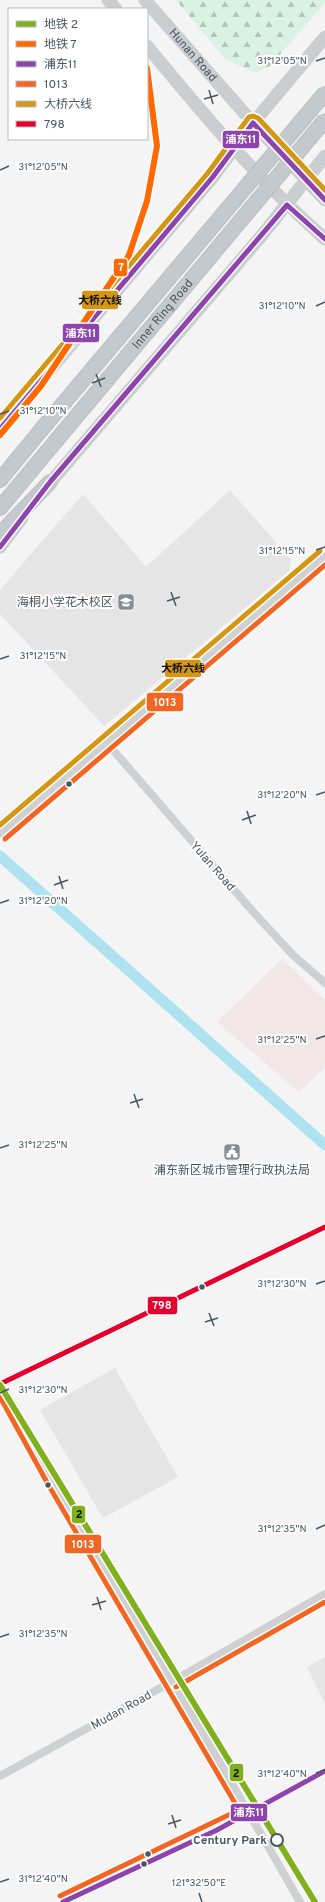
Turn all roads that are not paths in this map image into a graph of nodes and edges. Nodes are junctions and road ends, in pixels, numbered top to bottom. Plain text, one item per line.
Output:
1 (108, 0) edge
2 (145, 0) edge
3 (115, 8) edge
4 (325, 37) edge
5 (148, 47) edge
6 (325, 93) edge
7 (325, 120) edge
8 (253, 123) junction
9 (234, 148) junction
10 (325, 156) edge
11 (305, 180) junction
12 (325, 200) edge
13 (287, 205) junction
14 (325, 239) edge
15 (0, 429) edge
16 (0, 480) edge
17 (50, 482) junction
18 (0, 508) edge
19 (0, 534) edge
20 (0, 547) edge
21 (325, 556) edge
22 (107, 743) junction
23 (2, 832) edge
24 (325, 983) edge
25 (325, 1227) edge
26 (0, 1384) edge
27 (325, 1594) edge
28 (173, 1681) junction
29 (325, 1771) edge
30 (0, 1776) edge
31 (249, 1813) junction
32 (63, 1902) edge
33 (300, 1902) edge

1 - 3 main road
2 - 8 main road, Hunan Road
4 - 8 main road
5 - 9 main road
6 - 16 highway, Inner Ring Road, bridge
7 - 18 highway, Inner Ring Road, bridge
8 - 9 main road
8 - 11 main road, Hunan Road
9 - 13 main road
9 - 15 main road
10 - 11 main road
11 - 12 main road, Hunan Road
11 - 13 main road
13 - 14 main road
13 - 17 main road
17 - 19 highway
17 - 20 main road
21 - 22 street
22 - 23 street
22 - 24 street, Yulan Road
25 - 26 street
26 - 28 street
27 - 28 street, Mudan Road
28 - 30 street, Mudan Road
28 - 31 street
29 - 31 street
31 - 32 street
31 - 33 street

